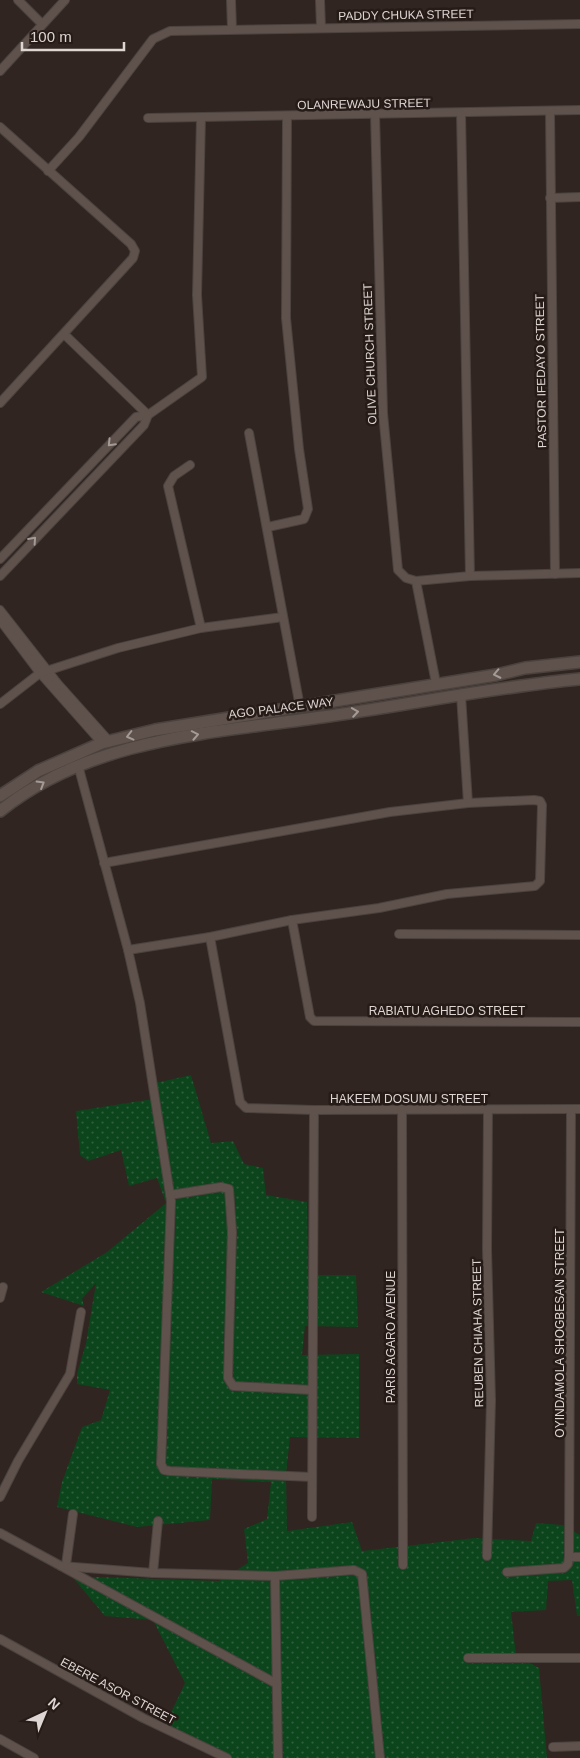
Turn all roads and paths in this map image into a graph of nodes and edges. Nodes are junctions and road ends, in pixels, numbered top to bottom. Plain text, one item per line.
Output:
1 (18, 0) edge
2 (65, 0) edge
3 (231, 0) edge
4 (320, 0) edge
5 (42, 24) junction
6 (580, 24) edge
7 (321, 27) junction
8 (232, 30) junction
9 (0, 71) edge
10 (580, 110) edge
11 (550, 111) junction
12 (461, 113) junction
13 (375, 114) junction
14 (287, 117) junction
15 (148, 118) dead end
16 (201, 118) junction
17 (0, 127) edge
18 (48, 171) junction
19 (580, 197) edge
20 (550, 198) junction
21 (64, 334) junction
22 (0, 403) edge
23 (148, 415) junction
24 (248, 433) dead end
25 (190, 465) dead end
26 (268, 527) junction
27 (0, 559) edge
28 (555, 574) junction
29 (580, 574) edge
30 (0, 576) edge
31 (470, 576) junction
32 (416, 580) junction
33 (0, 610) edge
34 (283, 617) junction
35 (0, 620) edge
36 (201, 628) junction
37 (580, 662) edge
38 (546, 665) junction
39 (531, 667) junction
40 (44, 672) junction
41 (580, 678) edge
42 (436, 683) junction
43 (544, 683) junction
44 (529, 685) junction
45 (461, 695) junction
46 (0, 704) edge
47 (300, 707) junction
48 (105, 742) junction
49 (78, 766) junction
50 (0, 796) edge
51 (468, 803) junction
52 (0, 811) edge
53 (104, 863) junction
54 (292, 920) junction
55 (400, 934) dead end
56 (580, 935) edge
57 (210, 937) junction
58 (128, 950) junction
59 (580, 1022) edge
60 (402, 1109) junction
61 (571, 1109) junction
62 (580, 1109) edge
63 (314, 1110) junction
64 (488, 1110) junction
65 (170, 1195) junction
66 (3, 1288) dead end
67 (0, 1298) edge
68 (81, 1312) dead end
69 (312, 1390) junction
70 (571, 1470) junction
71 (580, 1470) edge
72 (312, 1477) junction
73 (0, 1497) edge
74 (73, 1514) dead end
75 (312, 1517) dead end
76 (158, 1521) dead end
77 (0, 1533) edge
78 (488, 1556) dead end
79 (569, 1557) junction
80 (580, 1557) edge
81 (403, 1565) dead end
82 (63, 1566) junction
83 (507, 1572) dead end
84 (153, 1573) junction
85 (275, 1576) junction
86 (0, 1639) edge
87 (468, 1658) dead end
88 (580, 1658) edge
89 (277, 1684) junction
90 (0, 1739) edge
91 (580, 1746) edge
92 (553, 1748) dead end
93 (34, 1758) edge
94 (227, 1758) edge
95 (278, 1758) edge
96 (380, 1758) edge

1 - 5 street
2 - 5 street
3 - 8 street
4 - 7 street
5 - 9 street
6 - 7 street, PADDY CHUKA STREET
7 - 8 street, PADDY CHUKA STREET
8 - 18 street, PADDY CHUKA STREET
10 - 11 street, OLANREWAJU STREET
11 - 12 street, OLANREWAJU STREET
11 - 20 street, PASTOR IFEDAYO STREET
12 - 13 street, OLANREWAJU STREET
12 - 31 street
13 - 14 street, OLANREWAJU STREET
13 - 32 street, OLIVE CHURCH STREET
14 - 16 street, OLANREWAJU STREET
14 - 26 street
15 - 16 street, OLANREWAJU STREET
16 - 23 street
17 - 18 street
18 - 21 street
19 - 20 street
20 - 28 street, PASTOR IFEDAYO STREET
21 - 22 street
21 - 23 street
23 -> 27 street
30 -> 23 street
24 - 26 street
25 - 36 street
26 - 34 street
28 - 29 street
28 - 31 street
31 - 32 street
32 - 42 street
33 - 40 street
34 - 36 street
34 - 47 street
35 - 40 street
36 - 40 street
37 - 38 main road, AGO PALACE WAY
38 - 39 main road, AGO PALACE WAY
38 - 43 main road
39 -> 42 main road, AGO PALACE WAY
39 - 44 main road
40 - 46 street
40 - 48 street
41 - 43 main road, AGO PALACE WAY
42 - 47 main road, AGO PALACE WAY
43 - 44 main road, AGO PALACE WAY
44 - 45 main road, AGO PALACE WAY
49 -> 45 main road, AGO PALACE WAY
45 - 51 street
47 -> 48 main road, AGO PALACE WAY
48 - 50 main road, AGO PALACE WAY
52 -> 49 main road, AGO PALACE WAY
49 - 53 street
51 - 53 street
51 - 54 street
53 - 58 street
54 - 57 street
54 - 59 street, RABIATU AGHEDO STREET
55 - 56 street
57 - 58 street
57 - 63 street, HAKEEM DOSUMU STREET
58 - 65 street
60 - 63 street, HAKEEM DOSUMU STREET
60 - 64 street, HAKEEM DOSUMU STREET
60 - 81 street, PARIS AGARO AVENUE
61 - 62 street, HAKEEM DOSUMU STREET
61 - 64 street, HAKEEM DOSUMU STREET
61 - 70 street, OYINDAMOLA SHOGBESAN STREET
63 - 69 street
64 - 78 street, REUBEN CHIAHA STREET
65 - 69 street
65 - 72 street
66 - 67 street
68 - 73 street
69 - 72 street
70 - 71 street
70 - 79 street, OYINDAMOLA SHOGBESAN STREET
72 - 75 street
74 - 82 street
76 - 84 street
77 - 82 street
79 - 80 street
79 - 83 street
82 - 84 street
82 - 89 street
84 - 85 street
85 - 89 street
85 - 96 street
86 - 94 street, EBERE ASOR STREET
87 - 88 street
89 - 95 street
90 - 93 street
91 - 92 street

